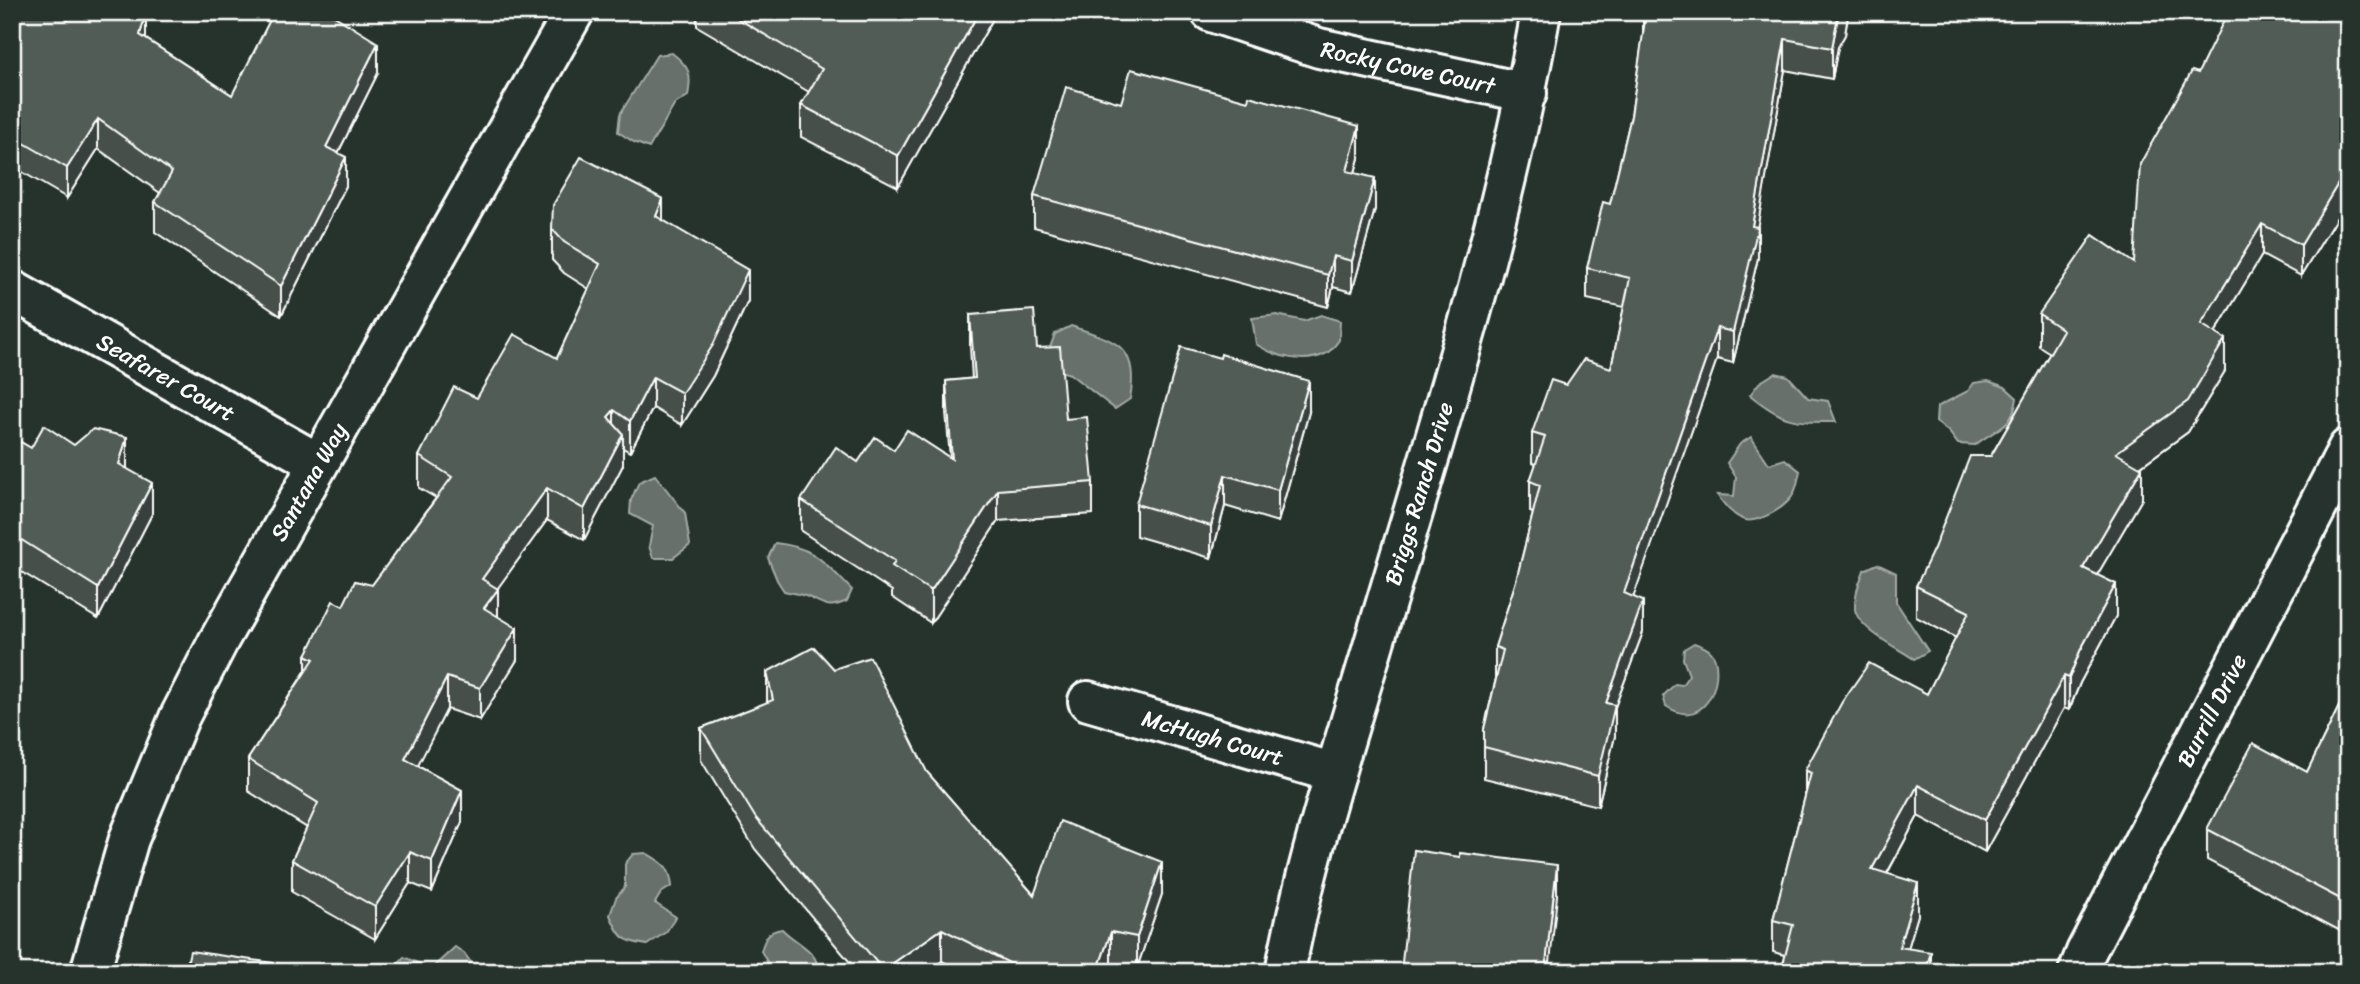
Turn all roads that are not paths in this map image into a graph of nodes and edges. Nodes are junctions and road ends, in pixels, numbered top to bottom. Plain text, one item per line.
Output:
1 (574, 12) edge
2 (1211, 12) edge
3 (1541, 12) edge
4 (1527, 93) junction
5 (12, 290) edge
6 (2348, 448) edge
7 (318, 463) junction
8 (1088, 701) dead end
9 (1335, 773) junction
10 (90, 972) edge
11 (1285, 972) edge
12 (2078, 972) edge

1 - 7 street, Santana Way
2 - 4 street, Rocky Cove Court
3 - 4 street, Briggs Ranch Drive
4 - 9 street, Briggs Ranch Drive
5 - 7 street, Seafarer Court
6 - 12 street, Burrill Drive
7 - 10 street, Santana Way
8 - 9 street, McHugh Court
9 - 11 street, Briggs Ranch Drive

